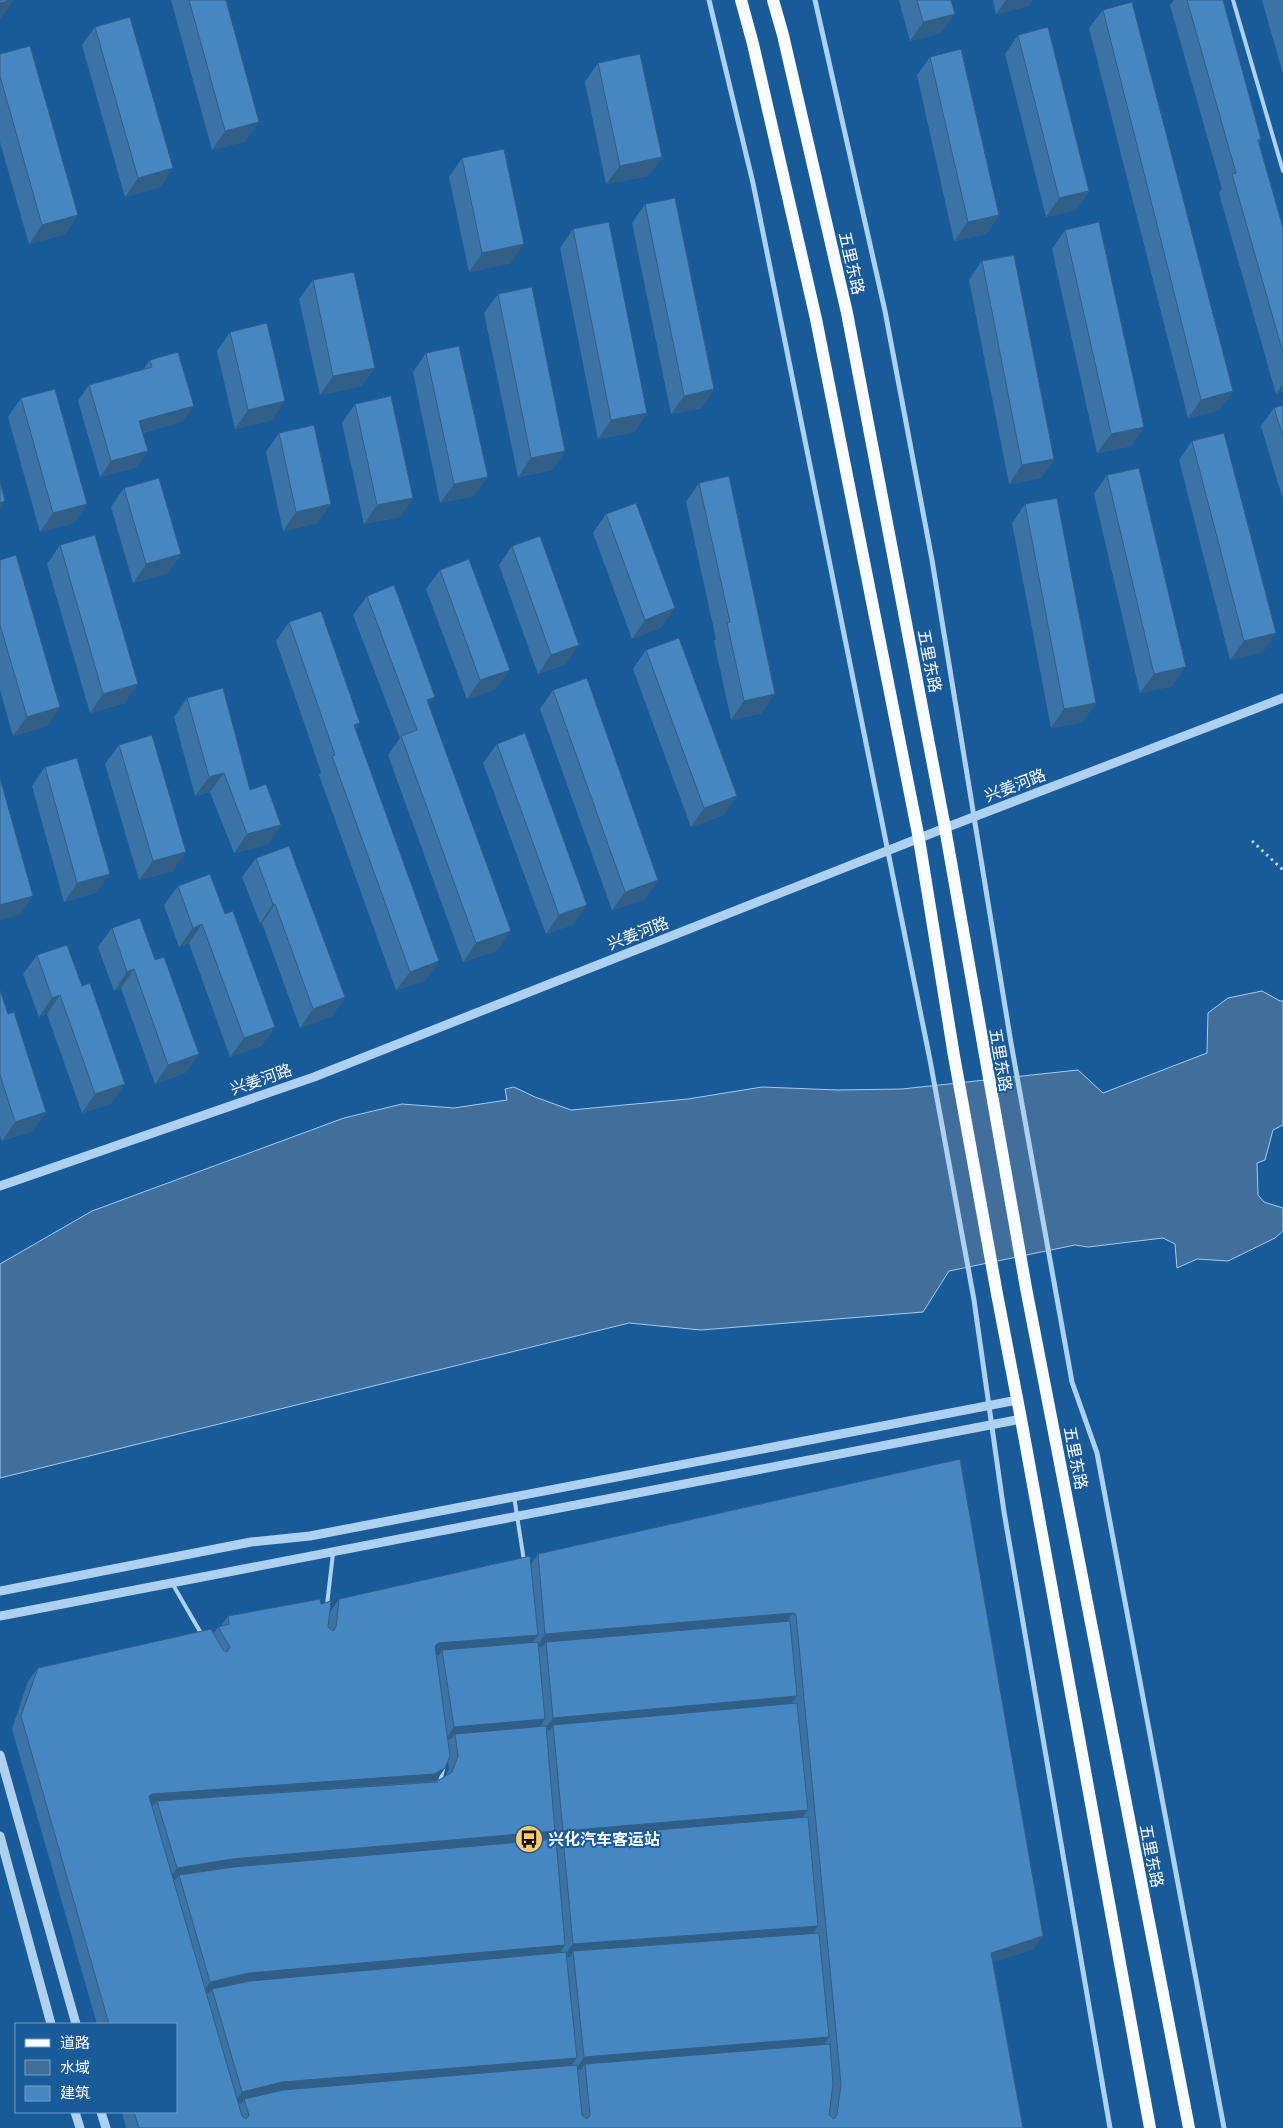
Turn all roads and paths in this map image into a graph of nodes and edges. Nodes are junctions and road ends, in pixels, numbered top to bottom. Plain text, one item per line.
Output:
1 (708, 0) edge
2 (741, 0) edge
3 (773, 0) edge
4 (815, 0) edge
5 (1233, 0) edge
6 (1283, 171) edge
7 (1283, 698) edge
8 (974, 817) junction
9 (945, 828) junction
10 (919, 839) junction
11 (1252, 841) dead end
12 (888, 851) junction
13 (1283, 870) edge
14 (0, 1186) edge
15 (1018, 1400) junction
16 (989, 1406) junction
17 (1022, 1419) junction
18 (992, 1425) junction
19 (514, 1496) junction
20 (517, 1518) junction
21 (333, 1553) junction
22 (525, 1567) edge
23 (172, 1583) junction
24 (0, 1591) edge
25 (326, 1611) edge
26 (0, 1616) edge
27 (207, 1643) edge
28 (0, 1755) edge
29 (444, 1760) edge
30 (439, 1784) edge
31 (0, 1836) edge
32 (52, 2023) edge
33 (76, 2023) edge
34 (75, 2113) edge
35 (101, 2113) edge
36 (80, 2128) edge
37 (106, 2128) edge
38 (1110, 2128) edge
39 (1150, 2128) edge
40 (1188, 2128) edge
41 (1224, 2128) edge

1 - 12 street
2 - 10 main road
3 - 9 main road, 五里东路
4 - 8 street
5 - 6 lane
7 - 8 street, 兴姜河路
8 - 9 street, 兴姜河路
8 - 41 street
9 - 10 street, 兴姜河路
9 - 40 main road, 五里东路
10 - 12 street, 兴姜河路
10 - 15 main road
11 - 13 path
12 - 14 street, 兴姜河路
12 - 16 street
15 - 16 street
15 - 17 main road
16 - 18 street
16 - 19 street
17 - 18 street
17 - 39 main road
18 - 20 street
18 - 38 street
19 - 20 lane
19 - 24 street
20 - 21 street
20 - 22 lane
21 - 23 street
21 - 25 lane
23 - 26 street
23 - 27 lane
28 - 33 street
29 - 30 lane
31 - 32 street
34 - 36 street
35 - 37 street

